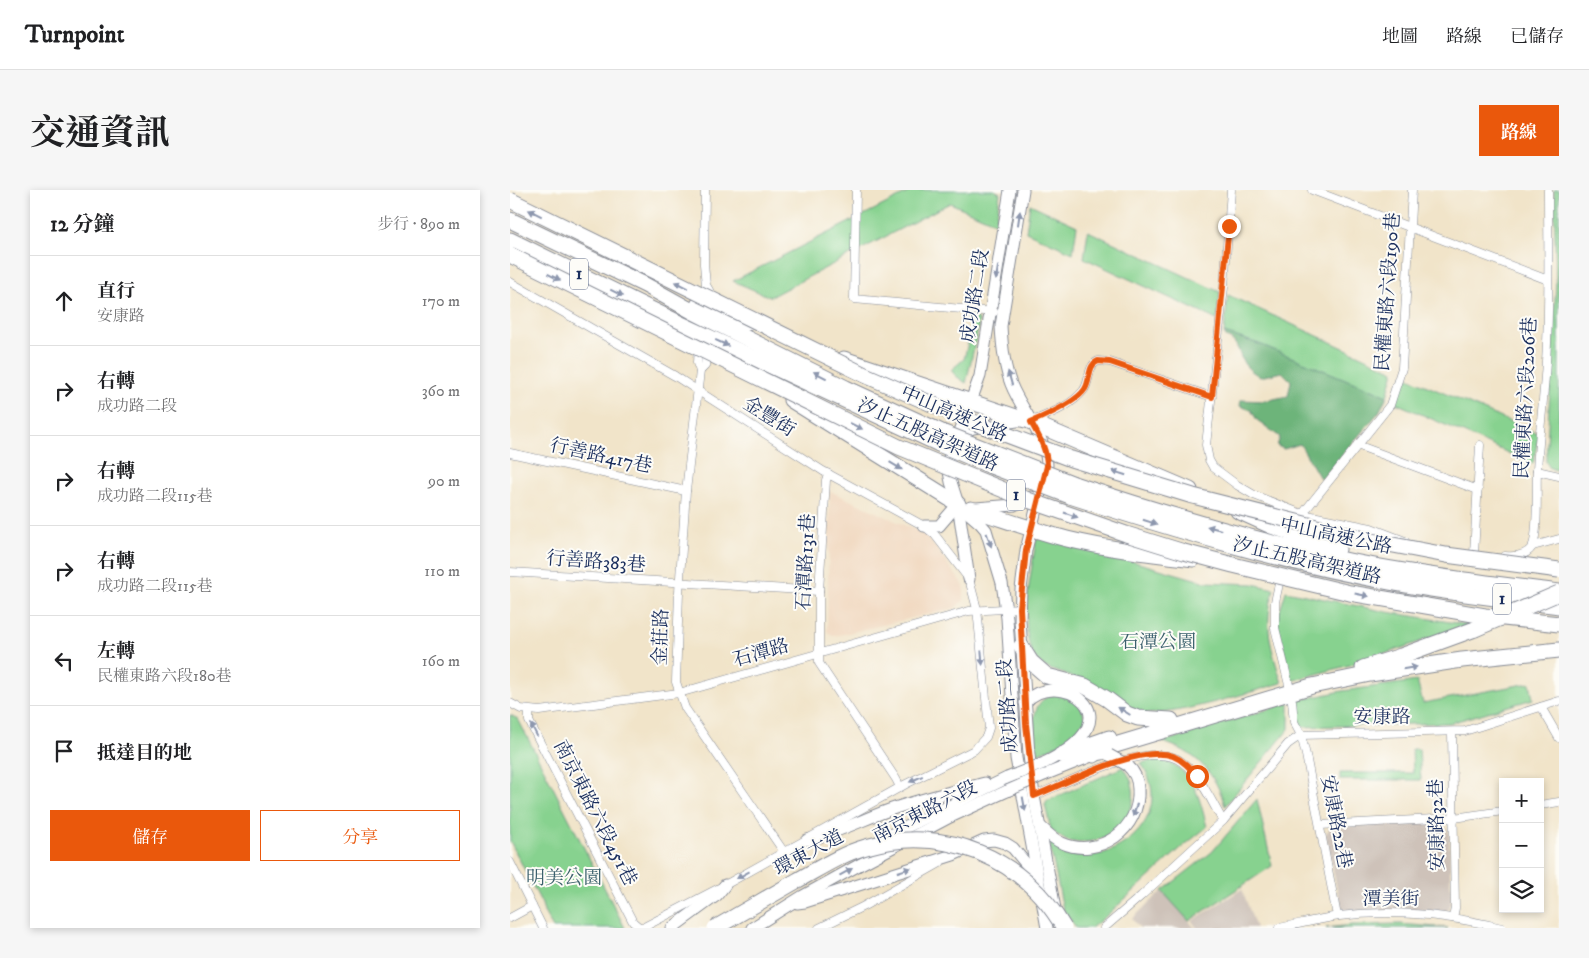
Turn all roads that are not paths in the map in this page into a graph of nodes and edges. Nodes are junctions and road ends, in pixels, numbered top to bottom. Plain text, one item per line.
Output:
1 (705, 190) edge
2 (856, 190) edge
3 (1010, 190) edge
4 (1023, 190) edge
5 (1231, 190) edge
6 (1312, 190) edge
7 (1412, 190) edge
8 (1548, 190) edge
9 (510, 200) edge
10 (510, 220) edge
11 (1410, 226) junction
12 (510, 240) edge
13 (510, 255) edge
14 (1548, 280) junction
15 (510, 282) edge
16 (645, 285) junction
17 (705, 304) dead end
18 (647, 307) junction
19 (991, 312) junction
20 (1003, 314) junction
21 (698, 346) dead end
22 (706, 350) dead end
23 (700, 370) junction
24 (698, 391) junction
25 (1212, 397) junction
26 (971, 401) junction
27 (1028, 421) junction
28 (947, 437) junction
29 (1357, 444) junction
30 (1480, 445) dead end
31 (510, 453) edge
32 (1537, 471) junction
33 (829, 474) junction
34 (1559, 476) edge
35 (1043, 482) junction
36 (1072, 490) junction
37 (1478, 490) junction
38 (686, 491) junction
39 (964, 506) junction
40 (1302, 514) junction
41 (924, 526) junction
42 (1293, 528) dead end
43 (1031, 529) junction
44 (1559, 539) edge
45 (1533, 546) junction
46 (1474, 554) junction
47 (1398, 570) junction
48 (1559, 570) edge
49 (510, 572) edge
50 (1280, 578) dead end
51 (970, 579) junction
52 (1387, 582) junction
53 (679, 584) junction
54 (819, 591) junction
55 (1559, 592) edge
56 (1559, 606) edge
57 (1020, 608) junction
58 (1006, 609) junction
59 (977, 610) junction
60 (1559, 624) edge
61 (1021, 646) junction
62 (1559, 650) edge
63 (819, 653) junction
64 (1289, 685) dead end
65 (679, 693) junction
66 (1292, 701) dead end
67 (1559, 701) edge
68 (510, 703) edge
69 (1025, 703) junction
70 (1541, 707) junction
71 (529, 711) junction
72 (1170, 720) junction
73 (1452, 733) junction
74 (1300, 735) junction
75 (1559, 738) edge
76 (1061, 755) junction
77 (1102, 755) junction
78 (1044, 769) junction
79 (1007, 778) junction
80 (900, 787) junction
81 (1034, 796) junction
82 (1559, 802) edge
83 (1544, 804) edge
84 (1499, 812) edge
85 (1454, 818) junction
86 (1223, 821) junction
87 (1320, 825) junction
88 (1041, 827) junction
89 (807, 840) junction
90 (784, 852) junction
91 (953, 855) junction
92 (510, 862) edge
93 (1038, 879) junction
94 (725, 886) junction
95 (790, 904) junction
96 (532, 906) junction
97 (1337, 916) junction
98 (510, 918) edge
99 (1453, 918) junction
100 (639, 927) edge
101 (543, 928) edge
102 (672, 928) edge
103 (714, 928) edge
104 (735, 928) edge
105 (752, 928) edge
106 (819, 928) edge
107 (1047, 928) edge
108 (1058, 928) edge
109 (1064, 928) edge
110 (1104, 928) edge
111 (1279, 928) edge
112 (1502, 928) edge

1 - 17 street
2 - 19 street
3 -> 19 main road, 成功路二段
20 -> 4 main road, 成功路二段
5 - 25 street
6 - 11 street
7 - 11 street, 民權東路六段190巷
8 - 14 street, 民權東路六段206巷
48 -> 9 highway, 汐止五股高架道路 / 1, bridge
10 - 16 highway, 中山高速公路 / 1
11 - 14 street
11 - 29 street, 民權東路六段190巷
12 -> 18 highway, 中山高速公路 / 1
13 -> 60 highway, 汐止五股高架道路 / 1, bridge
14 - 32 street, 民權東路六段206巷
15 - 24 street, 金豐街
16 - 26 highway
28 -> 16 highway, 中山高速公路 / 1
18 -> 28 highway, 中山高速公路 / 1
18 -> 39 highway
19 - 20 street
19 - 26 main road, 成功路二段
27 -> 20 main road, 成功路二段
21 - 23 street
22 - 23 street
23 - 24 street, 金莊路
24 - 33 street, 金豐街
24 - 38 street, 金莊路
25 - 27 street
25 - 40 street
26 - 27 highway
26 - 28 main road, 成功路二段
27 - 28 main road
27 - 35 main road, 成功路二段
27 - 47 highway
28 - 36 highway, 中山高速公路 / 1, bridge
28 - 39 main road, 成功路二段
29 - 37 street
29 - 40 street, 民權東路六段190巷
30 - 37 street
31 - 38 street, 行善路417巷
32 - 34 street
32 - 45 street, 民權東路六段206巷
33 - 41 street, 金豐街
33 - 54 street, 石潭路131巷
35 - 39 main road
35 - 43 main road, 成功路二段
47 -> 36 highway, 中山高速公路 / 1
36 -> 52 highway, 中山高速公路 / 1
37 - 46 street
38 - 53 street, 金莊路
39 - 41 main road
39 - 43 highway
39 - 51 main road
39 -> 58 main road, 成功路二段
40 - 42 street, 民權東路六段190巷
40 - 46 street
41 - 51 street, 金豐街
43 - 52 highway
43 - 57 main road, 成功路二段
44 - 45 street
45 - 46 street
47 - 55 highway, 中山高速公路 / 1
49 - 53 street, 行善路383巷
50 - 64 street
51 - 59 street, 金豐街
52 - 56 highway, 中山高速公路 / 1
53 - 54 street, 行善路383巷
53 - 65 street, 金莊路
54 - 63 street, 石潭路131巷
55 - 72 highway, bridge
57 - 58 street, 石潭路
57 - 61 main road, 成功路二段
58 - 59 street, 石潭路
58 -> 93 main road, 成功路二段
59 - 63 street, 石潭路
59 -> 80 street, 金豐街
61 - 69 main road, 成功路二段
72 -> 61 highway
77 -> 62 highway
63 - 65 street, 石潭路
63 - 80 street
65 - 71 street, 石潭路
65 - 90 street, 金莊路
66 - 74 street, 安康路22巷
67 - 70 street, 安康路
68 - 71 street, 石潭路
69 - 76 main road
69 - 81 main road, 成功路二段
70 - 73 street, 安康路
70 - 75 street
100 -> 71 street, 南京東路六段451巷
72 - 76 highway
73 - 74 street, 安康路
73 - 85 street, 安康路32巷
74 - 86 street
74 - 87 street, 安康路22巷
76 - 78 main road
77 - 78 main road, 南京東路六段
77 -> 88 main road, bridge
78 - 79 main road, bridge
95 -> 78 main road, 南京東路六段, bridge
79 - 89 main road
79 - 103 main road
80 - 89 street, 金豐街
81 - 86 street
81 - 88 main road, 成功路二段
82 - 83 street
84 - 85 street
85 - 87 street
85 - 99 street, 安康路32巷
86 - 110 street
87 - 97 street, 安康路22巷
88 - 108 main road, 成功路二段
89 - 90 street, 金豐街
90 -> 94 street, 金豐街
91 - 93 main road
95 -> 91 main road
91 - 106 street
92 - 96 street
93 - 107 main road, 成功路二段
94 - 100 street, 金豐街
94 - 102 main road
95 - 105 main road, 南京東路六段
96 - 98 street
96 - 101 street
97 - 99 street, 潭美街
97 - 111 street, 潭美街
99 - 112 street, 潭美街
103 - 109 highway, 環東大道, bridge
104 - 109 highway, 環東大道, bridge

